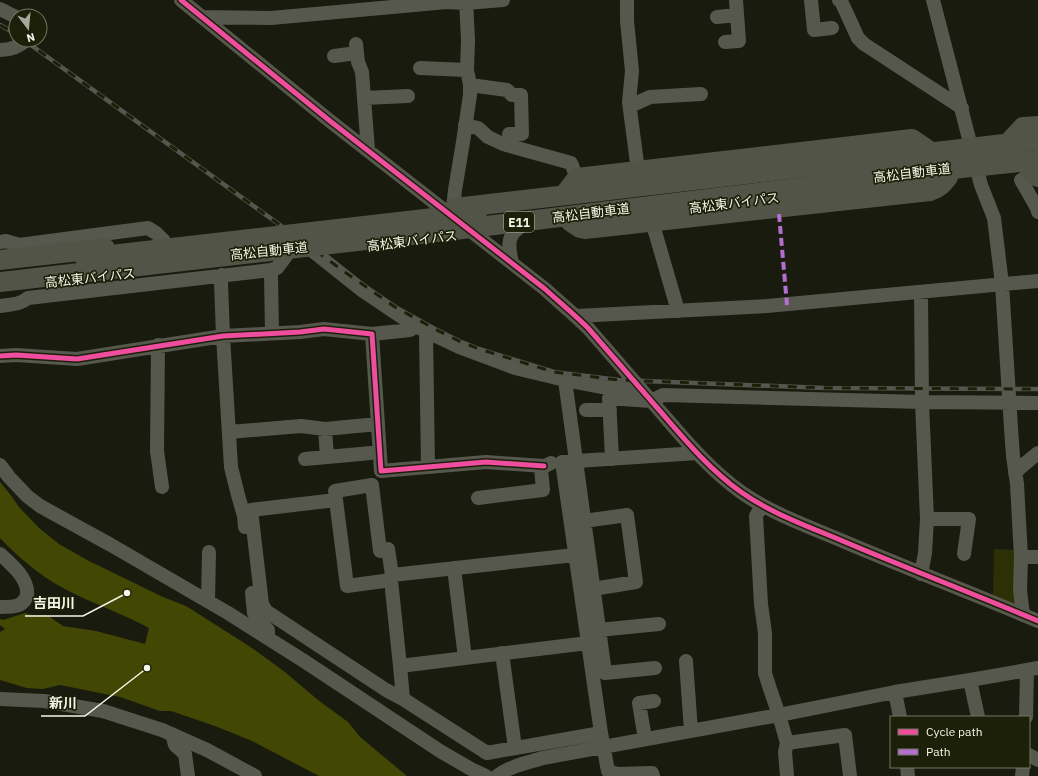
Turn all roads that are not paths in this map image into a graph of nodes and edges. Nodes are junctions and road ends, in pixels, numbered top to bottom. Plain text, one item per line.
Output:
1 (181, 0) edge
2 (503, 0) edge
3 (627, 0) edge
4 (736, 0) edge
5 (811, 0) edge
6 (839, 0) edge
7 (933, 0) edge
8 (466, 1) edge
9 (364, 5) edge
10 (737, 15) junction
11 (202, 17) junction
12 (717, 17) dead end
13 (832, 28) dead end
14 (725, 42) dead end
15 (12, 48) edge
16 (0, 50) edge
17 (334, 56) dead end
18 (420, 68) dead end
19 (467, 70) junction
20 (470, 85) junction
21 (701, 94) dead end
22 (408, 96) dead end
23 (364, 98) junction
24 (630, 106) junction
25 (962, 108) junction
26 (465, 125) junction
27 (1038, 126) edge
28 (509, 134) dead end
29 (1038, 140) edge
30 (1008, 143) junction
31 (972, 147) junction
32 (368, 150) junction
33 (1038, 150) edge
34 (745, 166) junction
35 (1033, 170) edge
36 (639, 171) junction
37 (978, 173) junction
38 (948, 177) junction
39 (577, 178) junction
40 (564, 195) junction
41 (448, 208) junction
42 (1038, 212) edge
43 (571, 222) junction
44 (652, 222) junction
45 (518, 228) junction
46 (475, 234) junction
47 (0, 242) edge
48 (19, 251) junction
49 (314, 252) junction
50 (286, 256) junction
51 (0, 260) edge
52 (512, 263) junction
53 (0, 268) edge
54 (271, 275) dead end
55 (222, 276) junction
56 (1038, 281) edge
57 (0, 282) edge
58 (1002, 284) junction
59 (0, 288) edge
60 (28, 291) junction
61 (920, 292) junction
62 (0, 306) edge
63 (678, 311) junction
64 (576, 316) junction
65 (420, 329) junction
66 (272, 333) junction
67 (372, 334) junction
68 (223, 336) junction
69 (158, 345) junction
70 (0, 356) edge
71 (565, 380) junction
72 (641, 389) junction
73 (651, 401) junction
74 (922, 402) junction
75 (1009, 402) junction
76 (1038, 403) edge
77 (586, 410) dead end
78 (610, 410) junction
79 (378, 424) junction
80 (325, 429) junction
81 (229, 432) junction
82 (696, 453) junction
83 (1038, 453) edge
84 (371, 454) dead end
85 (327, 458) junction
86 (612, 458) junction
87 (305, 459) dead end
88 (569, 461) junction
89 (0, 465) edge
90 (544, 466) junction
91 (428, 467) junction
92 (1016, 473) junction
93 (162, 487) dead end
94 (478, 498) dead end
95 (336, 500) junction
96 (762, 505) junction
97 (927, 519) junction
98 (584, 521) junction
99 (209, 552) dead end
100 (0, 554) edge
101 (964, 554) dead end
102 (575, 555) junction
103 (1021, 557) junction
104 (1038, 557) edge
105 (454, 568) junction
106 (921, 574) junction
107 (392, 578) junction
108 (594, 589) junction
109 (208, 601) junction
110 (0, 607) edge
111 (1023, 615) junction
112 (1038, 621) edge
113 (660, 624) dead end
114 (599, 630) junction
115 (268, 638) junction
116 (588, 643) junction
117 (502, 654) junction
118 (465, 658) junction
119 (686, 661) dead end
120 (400, 666) junction
121 (655, 668) dead end
122 (1033, 669) edge
123 (970, 680) junction
124 (895, 692) junction
125 (403, 699) junction
126 (0, 700) edge
127 (654, 701) dead end
128 (1032, 702) edge
129 (779, 715) junction
130 (900, 716) edge
131 (978, 716) edge
132 (1026, 716) edge
133 (691, 731) junction
134 (172, 734) junction
135 (645, 739) junction
136 (787, 742) junction
137 (600, 743) junction
138 (515, 748) junction
139 (188, 776) edge
140 (255, 776) edge
141 (486, 776) edge
142 (496, 776) edge
143 (653, 776) edge
144 (787, 776) edge
145 (850, 776) edge

1 - 11 street
2 - 8 street
3 - 24 street
4 - 10 street
5 - 13 street
6 - 25 street
7 - 25 street
8 - 9 street
8 - 19 street
9 - 11 street
10 - 12 street
10 - 14 street
11 - 32 street
15 - 16 street
17 - 23 street
18 - 19 street
19 - 20 street
20 - 26 street
20 - 28 street
21 - 24 street
22 - 23 street
23 - 32 street
24 - 36 street
25 - 31 street
26 - 39 street
26 - 41 street
27 - 30 highway
29 - 30 highway
30 - 31 highway
31 - 34 highway
31 - 37 street
32 - 41 street
33 - 53 highway, 高松自動車道 / E11, bridge
34 - 36 highway
34 - 40 highway
35 - 37 highway, 高松東バイパス
35 - 42 street
35 - 57 highway, 高松自動車道 / E11, bridge
36 - 39 highway
37 - 38 highway, 高松東バイパス
37 - 58 street
38 - 43 highway, 高松東バイパス
38 - 44 highway
39 - 40 highway
40 - 41 highway
41 - 46 street
41 - 48 highway
43 - 44 highway
43 - 45 highway, 高松東バイパス
44 - 63 street
45 - 46 highway, 高松東バイパス
45 - 52 street
46 - 49 highway, 高松東バイパス
46 - 52 street
47 - 48 street
48 - 51 highway
49 - 50 highway, 高松東バイパス
49 - 65 street
50 - 55 street
50 - 60 highway, 高松東バイパス
52 - 64 street
54 - 66 street
55 - 60 street
55 - 68 street
56 - 58 street
58 - 61 street
58 - 75 street
59 - 60 highway, 高松東バイパス
60 - 62 street
61 - 63 street
61 - 74 street
63 - 64 street
64 - 72 street
65 - 67 street
65 - 71 street
65 - 91 street
66 - 67 street
66 - 68 street
67 - 79 street
68 - 69 street
68 - 81 street
69 - 70 street
69 - 93 street
71 - 72 street
71 - 88 street
72 - 73 street
73 - 74 street
73 - 78 street
73 - 82 street
74 - 75 street
74 - 97 street
75 - 76 street
75 - 92 street
77 - 78 street
78 - 86 street
79 - 80 street
79 - 91 street
80 - 81 street
80 - 85 street
81 - 115 street
82 - 86 street
82 - 96 street
83 - 92 street
84 - 85 street
85 - 87 street
86 - 88 street
88 - 90 street
88 - 98 street
88 - 102 street
89 - 109 street
90 - 91 street
90 - 94 street
92 - 103 street
95 - 107 street
95 - 107 street
95 - 125 street
96 - 106 street
96 - 129 street
97 - 101 street
97 - 106 street
98 - 108 street
98 - 108 street
99 - 109 street
100 - 110 street
102 - 105 street
102 - 116 street
103 - 104 street
103 - 111 street
105 - 107 street
105 - 118 street
106 - 111 street
107 - 120 street
108 - 114 street
109 - 115 street
111 - 112 street
113 - 114 street
114 - 121 street
115 - 141 street
116 - 117 street
116 - 137 street
117 - 118 street
117 - 138 street
118 - 120 street
119 - 133 street
120 - 125 street
122 - 123 street
122 - 128 street
123 - 124 street
123 - 131 street
124 - 129 street
124 - 130 street
125 - 138 street
126 - 134 street
127 - 135 street
128 - 132 street
129 - 133 street
129 - 136 street
133 - 135 street
134 - 139 street
134 - 140 street
135 - 137 street
136 - 144 street
136 - 145 street
137 - 138 street
137 - 142 street
137 - 143 street

